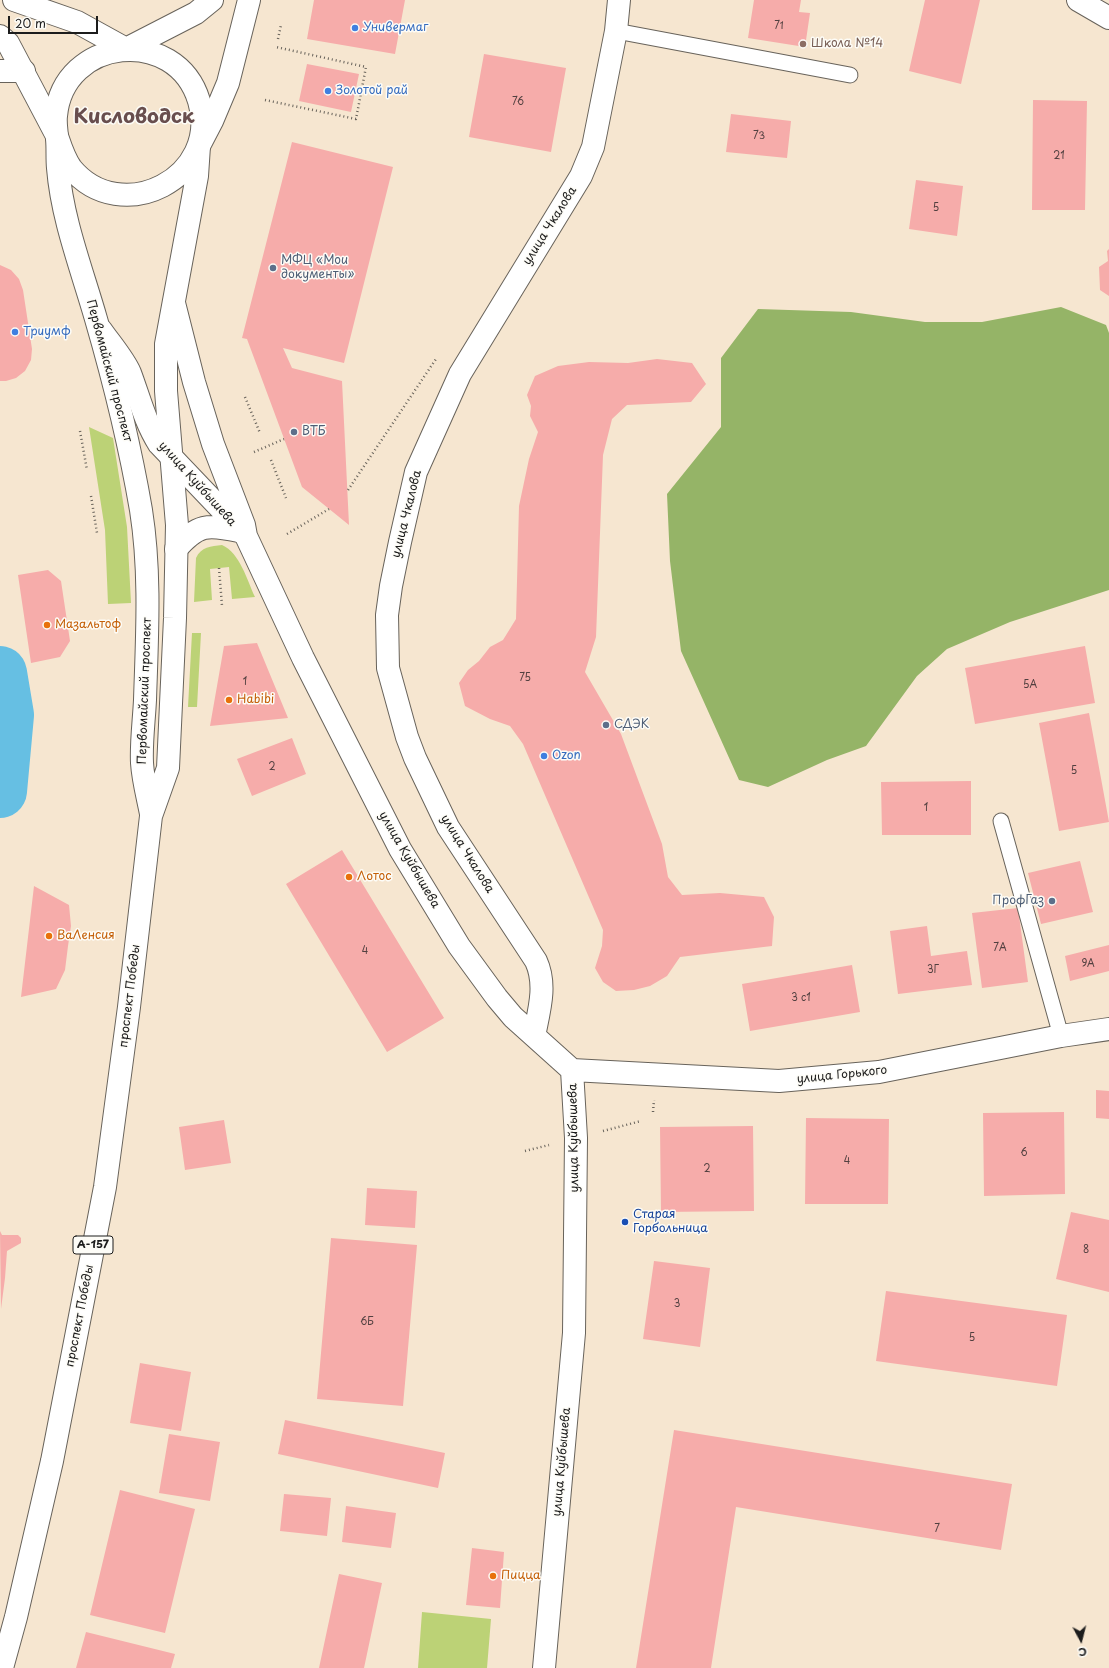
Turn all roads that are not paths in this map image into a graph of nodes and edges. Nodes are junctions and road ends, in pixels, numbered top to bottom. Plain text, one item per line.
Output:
1 (14, 0) edge
2 (212, 0) edge
3 (249, 0) edge
4 (619, 0) edge
5 (1078, 0) edge
6 (1109, 18) edge
7 (616, 31) junction
8 (0, 36) edge
9 (126, 49) junction
10 (0, 71) edge
11 (24, 71) junction
12 (850, 75) dead end
13 (57, 136) junction
14 (199, 146) junction
15 (174, 303) junction
16 (97, 324) junction
17 (172, 459) junction
18 (243, 533) junction
19 (176, 549) junction
20 (152, 816) junction
21 (1001, 821) dead end
22 (1109, 1029) edge
23 (534, 1036) junction
24 (1061, 1036) junction
25 (572, 1070) junction
26 (2, 1668) edge
27 (544, 1668) edge

1 - 9 main road
2 - 9 main road, Первомайский проспект
3 - 14 main road
4 - 7 main road, улица Чкалова
5 - 6 main road
7 - 12 lane
7 - 23 main road, улица Чкалова
8 - 11 main road
9 - 13 main road, Первомайский проспект
9 - 14 main road
10 - 11 main road
11 - 13 main road
13 - 14 main road
13 - 16 main road, Первомайский проспект
14 - 15 main road
15 - 17 main road
15 - 18 main road, улица Куйбышева
16 - 17 main road, улица Куйбышева
16 - 20 main road, Первомайский проспект
17 - 18 main road, улица Куйбышева
17 - 19 main road
18 - 19 main road
18 - 23 main road, улица Куйбышева
19 - 20 main road
20 - 26 main road, проспект Победы / А-157
21 - 24 lane
22 - 24 main road, улица Горького
23 - 25 main road, улица Куйбышева
24 - 25 main road, улица Горького
25 - 27 main road, улица Куйбышева

